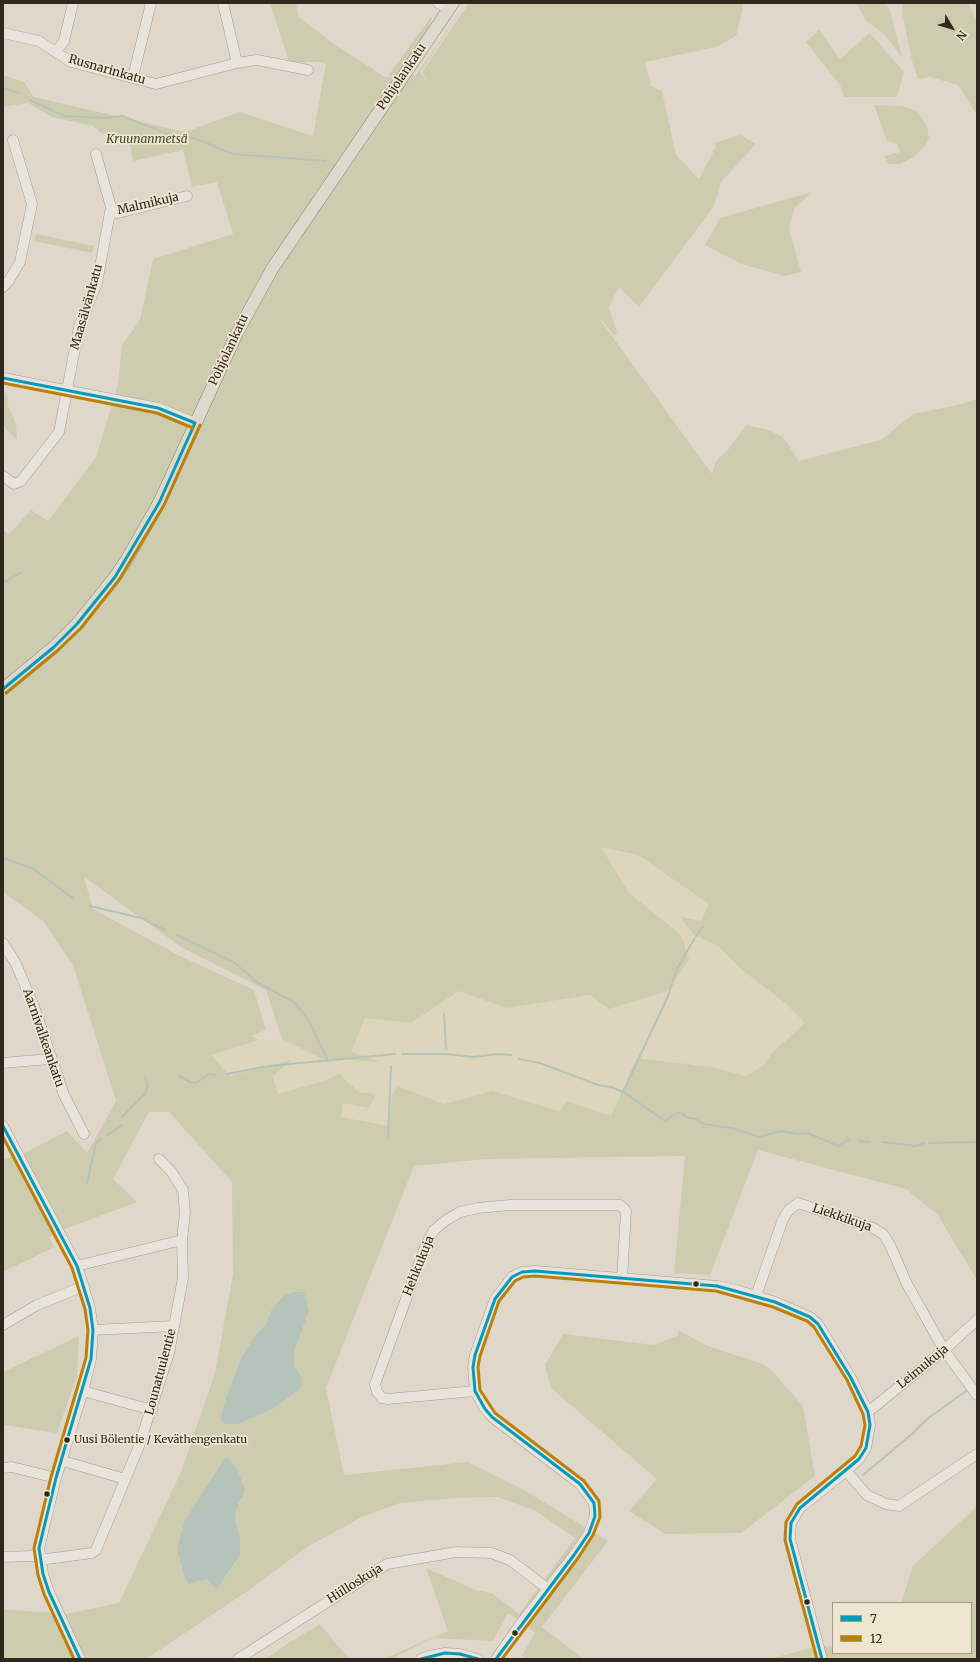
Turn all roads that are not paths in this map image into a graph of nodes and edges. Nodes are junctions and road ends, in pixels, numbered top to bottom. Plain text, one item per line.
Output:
1 (73, 3) edge
2 (151, 3) edge
3 (223, 3) edge
4 (446, 5) edge
5 (3, 33) edge
6 (56, 52) junction
7 (237, 63) junction
8 (308, 70) dead end
9 (133, 77) junction
10 (13, 140) dead end
11 (96, 154) dead end
12 (187, 196) dead end
13 (110, 212) junction
14 (3, 287) edge
15 (3, 378) edge
16 (67, 390) junction
17 (195, 423) junction
18 (3, 476) edge
19 (3, 690) edge
20 (3, 943) edge
21 (6, 954) edge
22 (50, 1059) junction
23 (3, 1063) edge
24 (3, 1126) edge
25 (84, 1134) dead end
26 (159, 1159) dead end
27 (182, 1240) junction
28 (77, 1266) junction
29 (622, 1279) junction
30 (84, 1286) junction
31 (756, 1296) junction
32 (977, 1320) edge
33 (3, 1325) edge
34 (174, 1326) junction
35 (93, 1330) junction
36 (944, 1350) junction
37 (83, 1391) junction
38 (475, 1391) junction
39 (977, 1395) edge
40 (152, 1410) junction
41 (868, 1412) junction
42 (977, 1454) edge
43 (63, 1461) junction
44 (3, 1468) edge
45 (846, 1471) junction
46 (56, 1478) junction
47 (125, 1479) junction
48 (3, 1557) edge
49 (40, 1557) junction
50 (548, 1589) junction
51 (80, 1659) edge
52 (238, 1659) edge
53 (421, 1659) edge
54 (478, 1659) edge
55 (496, 1659) edge
56 (822, 1659) edge

1 - 6 street
2 - 9 street
3 - 7 street
4 - 17 main road, Pohjolankatu
5 - 6 street, Rusnarinkatu
6 - 9 street, Rusnarinkatu
7 - 8 street, Rusnarinkatu
7 - 9 street, Rusnarinkatu
10 - 14 street
11 - 13 street, Maasälvänkatu
12 - 13 street, Malmikuja
13 - 16 street, Maasälvänkatu
15 - 16 street
16 - 17 street
16 - 18 street, Maasälvänkatu
17 - 19 main road, Pohjolankatu
20 - 21 street, Aarnivalkeankatu
21 - 22 street, Aarnivalkeankatu
22 - 23 street
22 - 25 street, Aarnivalkeankatu
24 - 28 street
26 - 27 street, Lounatuulentie
27 - 28 street
27 - 34 street, Lounatuulentie
28 - 30 street
29 - 31 street
29 - 38 street
29 - 38 street, Hehkukuja
30 - 33 street
30 - 35 street
31 - 36 street, Liekkikuja
31 - 41 street
32 - 36 street, Leimukuja
34 - 35 street
34 - 40 street, Lounatuulentie
35 - 37 street
36 - 39 street
36 - 41 street, Leimukuja
37 - 40 street
37 - 43 street
38 - 50 street
40 - 47 street, Lounatuulentie
41 - 45 street
42 - 45 street
43 - 46 street
43 - 47 street
44 - 46 street
45 - 56 street
46 - 49 street
47 - 49 street, Lounatuulentie
48 - 49 street
49 - 51 street
50 - 52 street, Hiilloskuja
50 - 55 street
53 - 54 street

